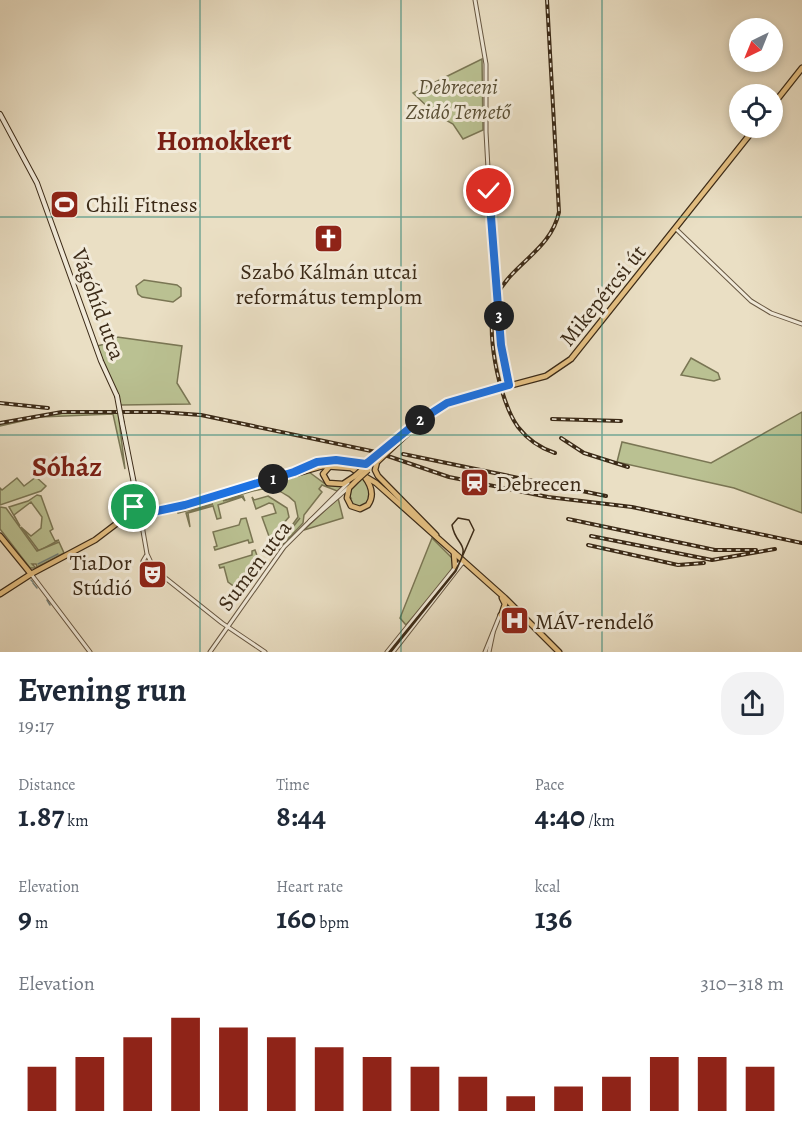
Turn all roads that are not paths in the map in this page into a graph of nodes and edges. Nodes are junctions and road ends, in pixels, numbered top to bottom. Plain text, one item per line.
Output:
1 (475, 0) edge
2 (802, 68) edge
3 (783, 92) edge
4 (0, 114) edge
5 (747, 138) edge
6 (676, 229) junction
7 (802, 324) edge
8 (509, 385) junction
9 (408, 431) junction
10 (370, 462) junction
11 (377, 462) junction
12 (331, 463) junction
13 (355, 478) junction
14 (135, 492) junction
15 (157, 511) junction
16 (140, 514) junction
17 (122, 520) junction
18 (0, 536) edge
19 (436, 537) junction
20 (454, 553) junction
21 (465, 563) junction
22 (455, 567) junction
23 (31, 574) junction
24 (496, 591) junction
25 (0, 594) edge
26 (510, 604) junction
27 (501, 614) junction
28 (521, 614) junction
29 (228, 627) junction
30 (408, 630) junction
31 (90, 652) edge
32 (210, 652) edge
33 (265, 652) edge
34 (387, 652) edge
35 (393, 652) edge
36 (487, 652) edge
37 (559, 652) edge

1 - 8 street
2 - 3 main road
4 - 14 main road, Vágóhíd utca, bridge
5 - 6 main road, Mikepércsi út
6 - 7 street
6 - 8 main road, Mikepércsi út
8 - 9 main road, Mikepércsi út
9 - 10 main road, bridge
9 - 11 main road, bridge
10 - 12 main road
10 - 13 main road, bridge
11 - 13 main road, bridge
11 - 19 main road
12 - 13 main road
12 - 13 main road
12 - 15 main road
13 - 13 main road
13 - 19 main road
13 - 29 street, Sumen utca
14 - 15 main road
14 - 16 main road, Vágóhíd utca
14 - 17 main road
15 - 16 main road
16 - 17 main road
16 - 29 street
17 - 23 main road
18 - 23 main road
19 - 20 main road
20 - 21 main road
20 - 22 main road
21 - 22 street
21 - 24 main road
21 - 30 street
22 - 30 street
23 - 25 main road
23 - 31 street
24 - 26 main road
24 - 27 main road
26 - 27 street
26 - 28 main road
27 - 28 main road
27 - 36 street
28 - 37 main road
29 - 32 street, Sumen utca
29 - 33 street
30 - 34 street
30 - 35 street

